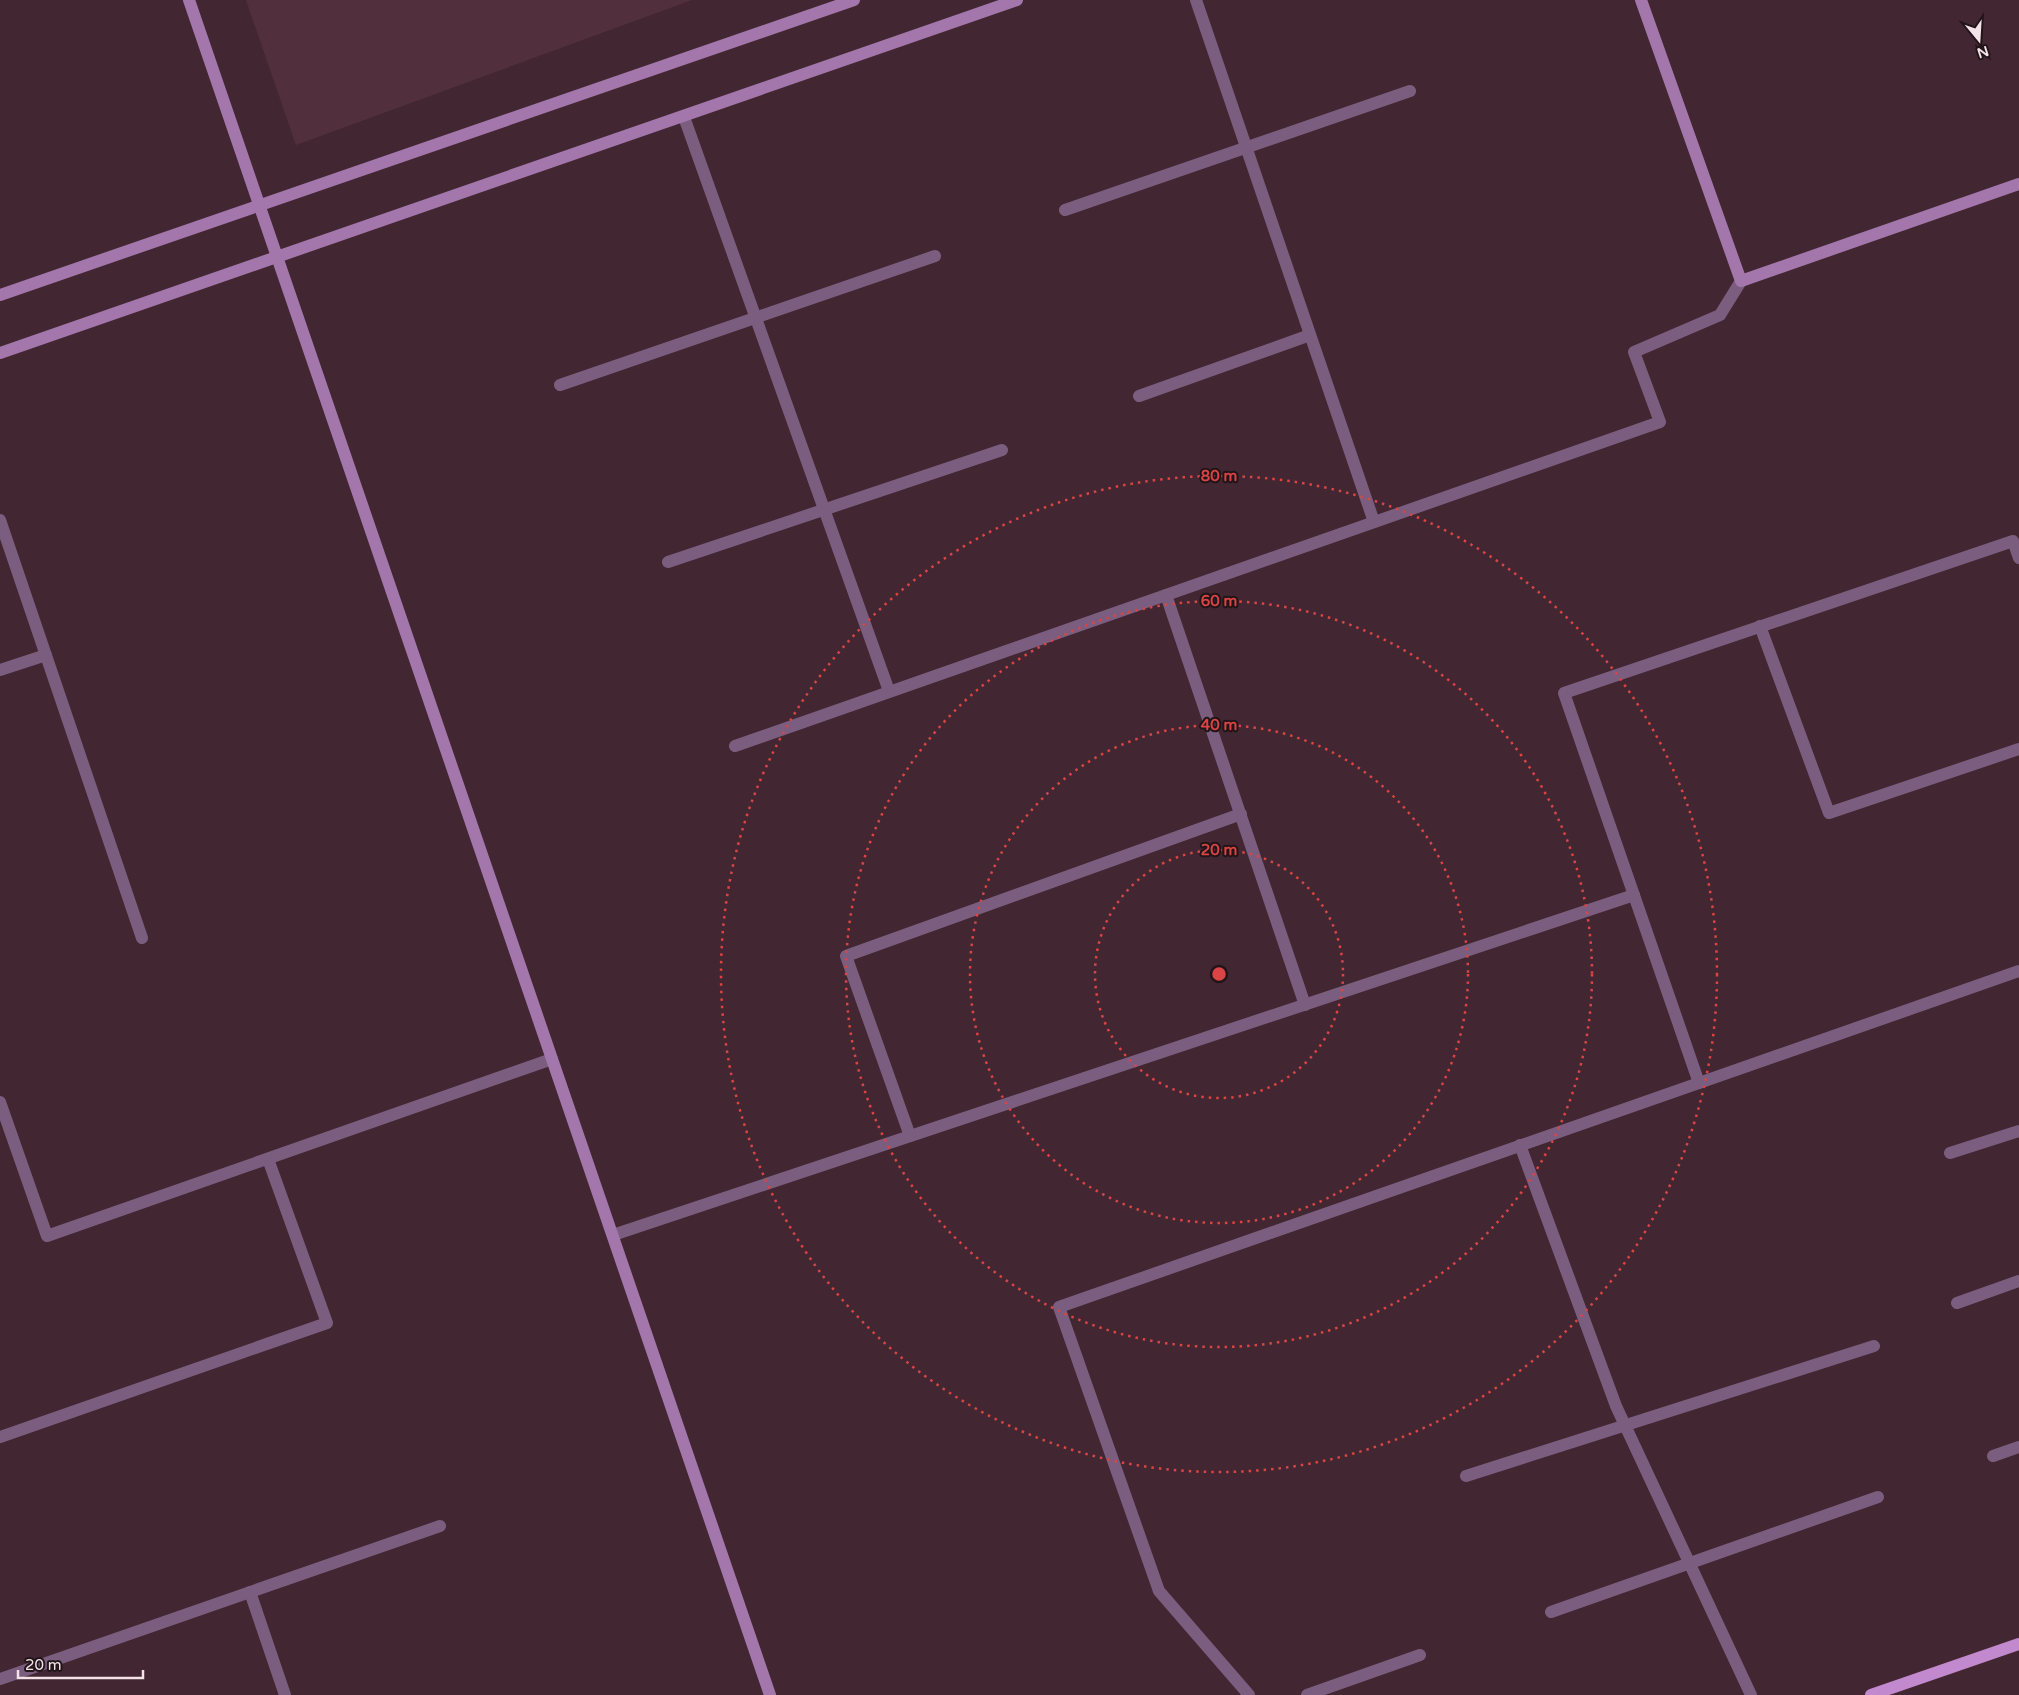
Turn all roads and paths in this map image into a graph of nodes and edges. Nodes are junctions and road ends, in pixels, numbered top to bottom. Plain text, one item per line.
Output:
1 (189, 0) edge
2 (854, 0) edge
3 (1017, 0) edge
4 (1196, 0) edge
5 (1641, 0) edge
6 (1410, 90) dead end
7 (684, 116) junction
8 (1246, 147) junction
9 (2019, 184) edge
10 (260, 205) junction
11 (1065, 210) dead end
12 (935, 256) dead end
13 (278, 257) junction
14 (1741, 281) junction
15 (0, 295) edge
16 (756, 318) junction
17 (1310, 335) junction
18 (0, 353) edge
19 (560, 385) dead end
20 (1139, 396) dead end
21 (1002, 450) dead end
22 (825, 509) junction
23 (0, 520) edge
24 (1374, 522) junction
25 (2019, 558) edge
26 (668, 562) dead end
27 (1166, 595) junction
28 (1760, 626) junction
29 (46, 655) junction
30 (0, 670) edge
31 (890, 691) junction
32 (735, 746) dead end
33 (2019, 749) edge
34 (1241, 814) junction
35 (1634, 895) junction
36 (142, 938) dead end
37 (2019, 971) edge
38 (1306, 1005) junction
39 (552, 1059) junction
40 (1699, 1083) junction
41 (0, 1102) edge
42 (2019, 1131) edge
43 (910, 1136) junction
44 (1520, 1145) junction
45 (1950, 1153) dead end
46 (268, 1159) junction
47 (613, 1235) junction
48 (2019, 1281) edge
49 (1957, 1302) dead end
50 (1874, 1346) dead end
51 (1625, 1425) junction
52 (0, 1437) edge
53 (2019, 1447) edge
54 (1993, 1456) dead end
55 (1466, 1476) dead end
56 (1878, 1498) dead end
57 (440, 1526) dead end
58 (1689, 1564) junction
59 (250, 1592) junction
60 (1551, 1612) dead end
61 (2019, 1644) edge
62 (1420, 1655) dead end
63 (0, 1679) edge
64 (285, 1695) edge
65 (770, 1695) edge
66 (1249, 1695) edge
67 (1307, 1695) edge
68 (1751, 1695) edge
69 (1871, 1695) edge

1 - 10 street
2 - 10 street
3 - 7 street
4 - 8 lane
5 - 14 street
6 - 8 lane
7 - 13 street
7 - 16 lane
8 - 11 lane
8 - 17 lane
9 - 14 street
10 - 13 street
10 - 15 street
12 - 16 lane
13 - 18 street
13 - 39 street
14 - 24 lane
16 - 19 lane
16 - 22 lane
17 - 20 lane
17 - 24 lane
21 - 22 lane
22 - 26 lane
22 - 31 lane
23 - 29 lane
24 - 27 lane
25 - 28 lane
27 - 31 lane
27 - 34 lane
28 - 33 lane
28 - 35 lane
29 - 30 lane
29 - 36 lane
31 - 32 lane
34 - 38 lane
34 - 43 lane
35 - 38 lane
35 - 40 lane
37 - 40 lane
38 - 43 lane
39 - 46 lane
39 - 47 street
40 - 44 lane
41 - 46 lane
42 - 45 lane
43 - 47 lane
44 - 51 lane
44 - 66 lane
46 - 52 lane
47 - 65 street
48 - 49 lane
50 - 51 lane
51 - 55 lane
51 - 58 lane
53 - 54 lane
56 - 58 lane
57 - 59 lane
58 - 60 lane
58 - 68 lane
59 - 63 lane
59 - 64 lane
61 - 69 main road
62 - 67 lane

